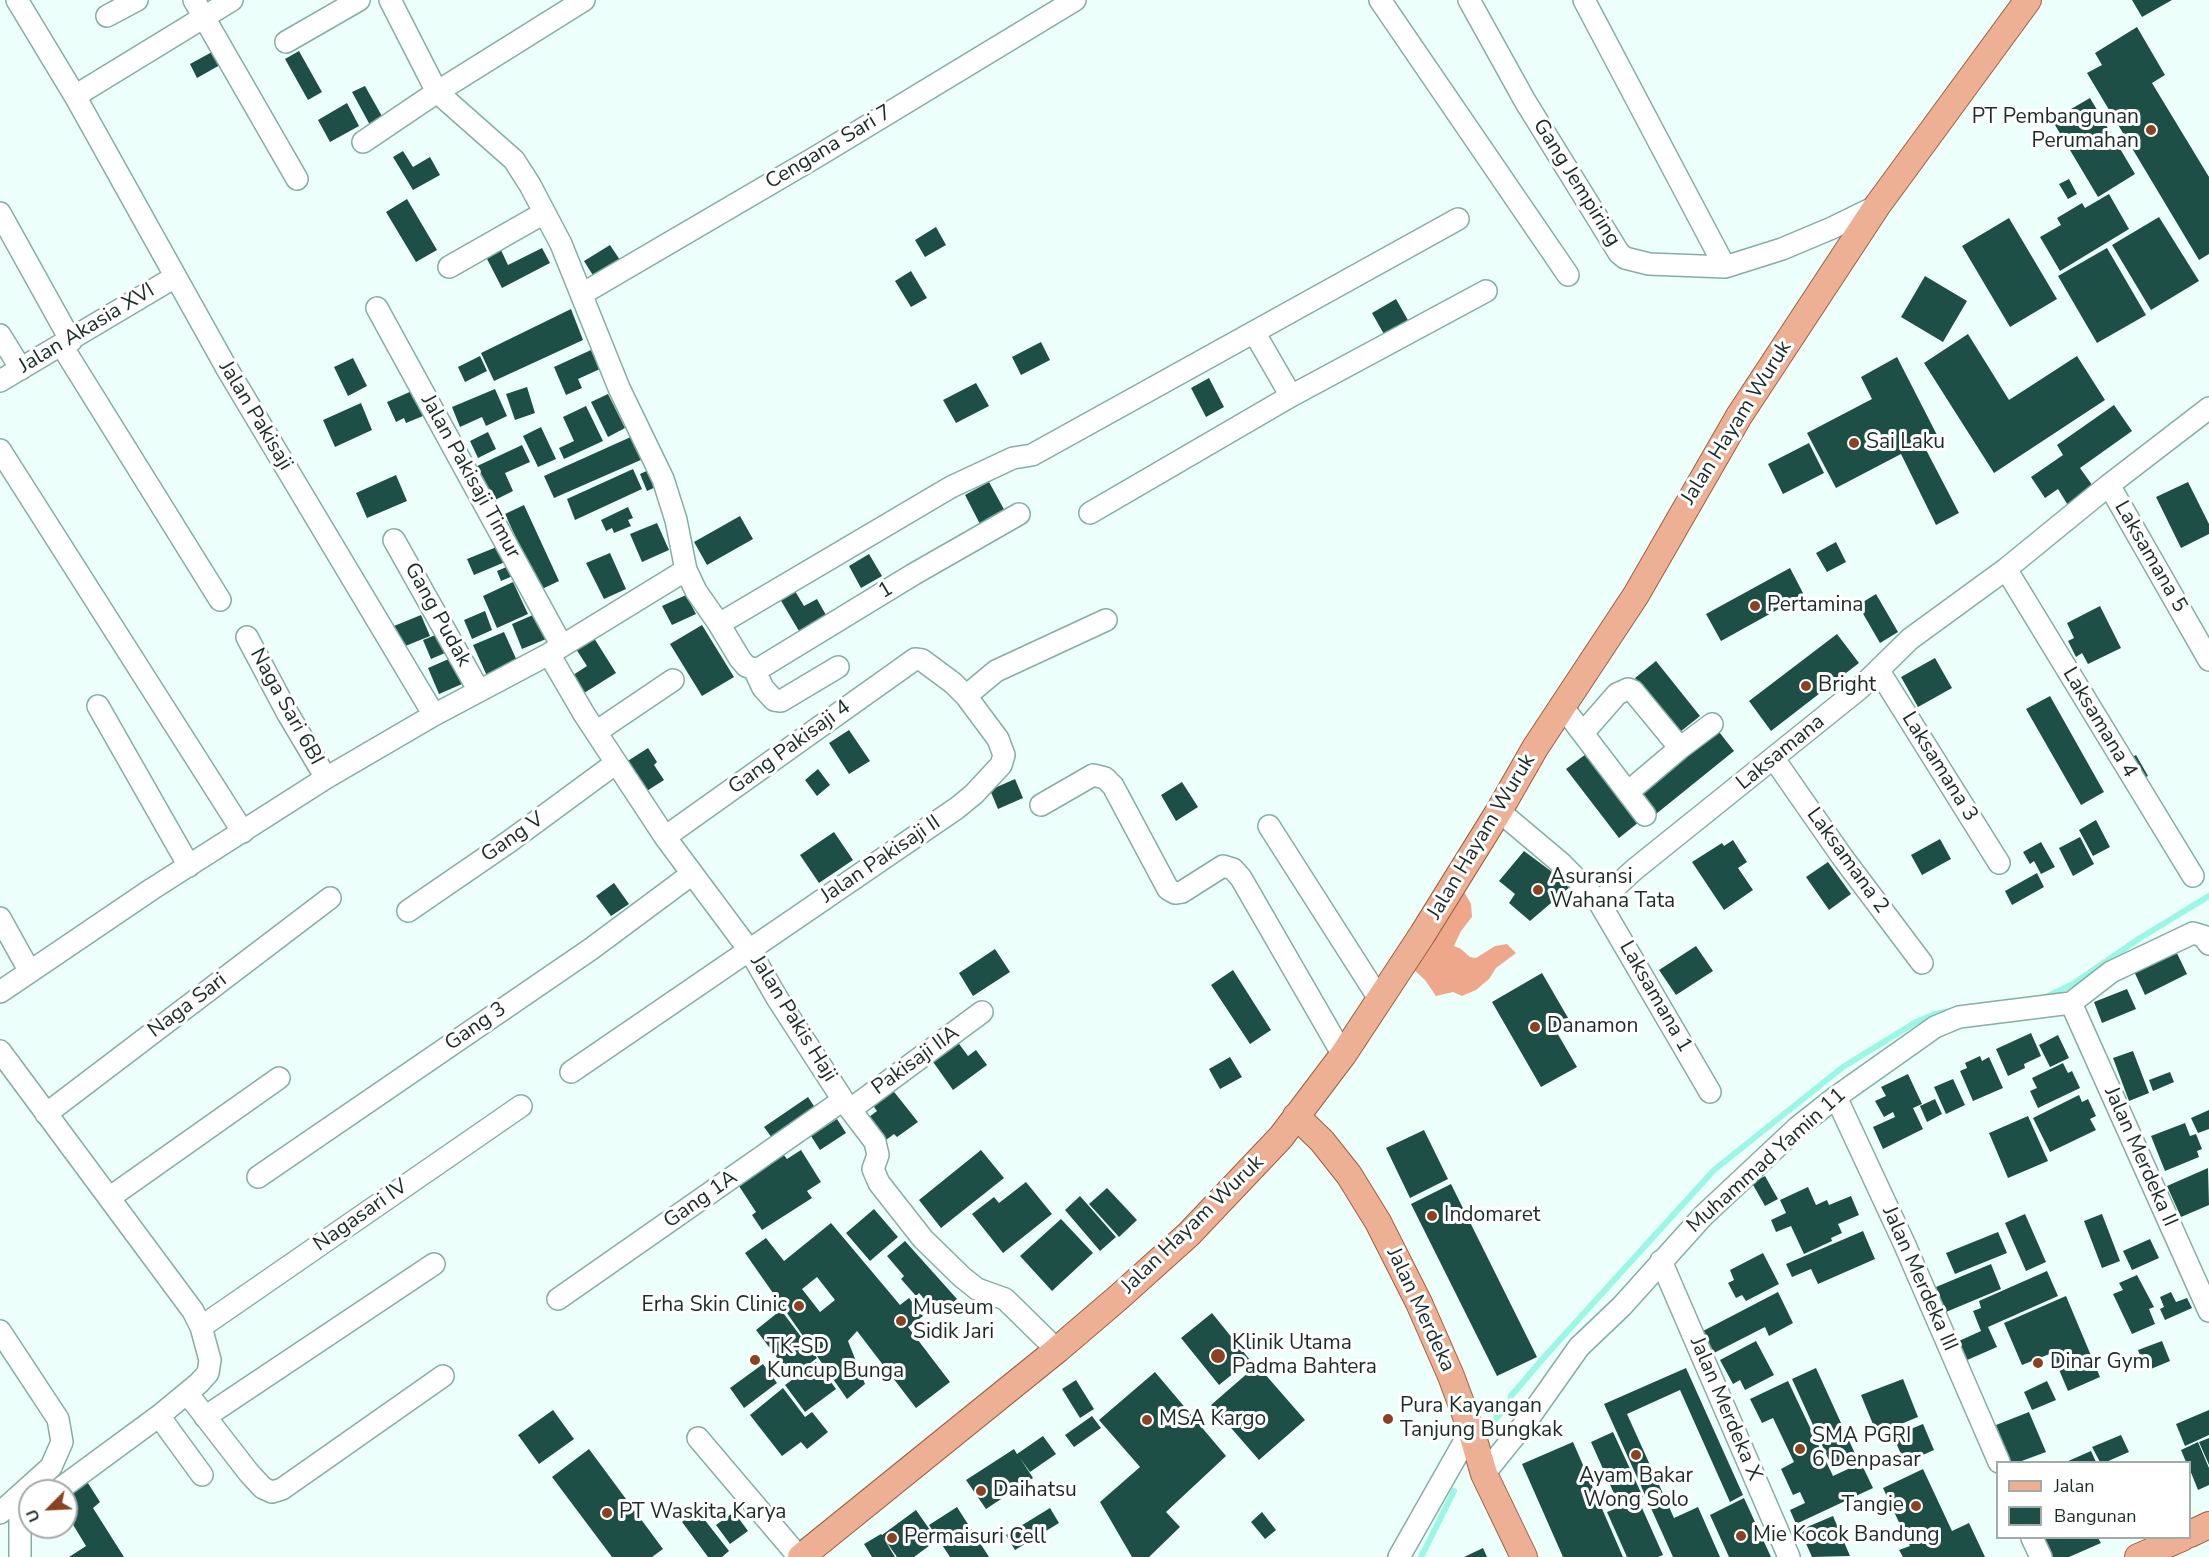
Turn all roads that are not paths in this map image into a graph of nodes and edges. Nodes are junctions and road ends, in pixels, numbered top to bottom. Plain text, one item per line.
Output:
1 (17, 0) edge
2 (137, 0) edge
3 (232, 0) edge
4 (359, 0) edge
5 (390, 0) edge
6 (584, 0) edge
7 (1075, 0) edge
8 (1380, 0) edge
9 (1469, 0) edge
10 (1584, 0) edge
11 (2028, 0) edge
12 (199, 8) edge
13 (107, 16) dead end
14 (286, 42) dead end
15 (437, 92) junction
16 (75, 96) junction
17 (363, 142) dead end
18 (297, 179) dead end
19 (1877, 206) junction
20 (0, 213) edge
21 (544, 213) junction
22 (1458, 219) dead end
23 (449, 267) dead end
24 (1725, 267) junction
25 (1568, 275) dead end
26 (175, 278) junction
27 (1486, 291) dead end
28 (582, 294) junction
29 (377, 308) dead end
30 (1254, 332) junction
31 (0, 335) edge
32 (66, 343) junction
33 (21, 369) junction
34 (0, 381) edge
35 (1291, 396) junction
36 (2209, 408) edge
37 (0, 450) edge
38 (2109, 485) junction
39 (1090, 513) dead end
40 (1019, 514) dead end
41 (394, 540) dead end
42 (2006, 569) junction
43 (686, 570) junction
44 (220, 600) dead end
45 (1106, 620) dead end
46 (719, 624) junction
47 (247, 637) dead end
48 (555, 650) junction
49 (2209, 660) edge
50 (838, 667) dead end
51 (754, 669) junction
52 (1879, 671) junction
53 (673, 680) dead end
54 (479, 691) junction
55 (966, 696) junction
56 (98, 706) dead end
57 (1562, 706) junction
58 (435, 715) junction
59 (1712, 724) dead end
60 (596, 732) junction
61 (1583, 734) junction
62 (1680, 748) junction
63 (1774, 759) junction
64 (616, 763) junction
65 (326, 778) junction
66 (1628, 792) junction
67 (1041, 805) dead end
68 (1499, 811) junction
69 (1645, 815) dead end
70 (1269, 826) dead end
71 (243, 832) junction
72 (665, 837) junction
73 (1999, 863) dead end
74 (189, 866) junction
75 (692, 874) junction
76 (2193, 876) dead end
77 (330, 898) dead end
78 (1599, 902) junction
79 (408, 911) dead end
80 (0, 918) edge
81 (2201, 939) edge
82 (750, 951) junction
83 (1922, 963) dead end
84 (30, 972) junction
85 (0, 992) edge
86 (1380, 1000) junction
87 (2071, 1004) junction
88 (982, 1012) dead end
89 (0, 1051) edge
90 (1343, 1054) junction
91 (571, 1072) dead end
92 (279, 1078) dead end
93 (1710, 1092) dead end
94 (1836, 1097) junction
95 (847, 1105) junction
96 (521, 1106) dead end
97 (46, 1114) junction
98 (1296, 1116) junction
99 (258, 1178) dead end
100 (109, 1198) junction
101 (1661, 1261) junction
102 (434, 1264) dead end
103 (558, 1299) dead end
104 (2209, 1311) edge
105 (201, 1327) junction
106 (0, 1331) edge
107 (1057, 1350) junction
108 (442, 1376) dead end
109 (187, 1393) junction
110 (159, 1416) junction
111 (205, 1417) junction
112 (1471, 1430) junction
113 (698, 1438) dead end
114 (1999, 1461) edge
115 (1484, 1474) junction
116 (202, 1475) dead end
117 (73, 1479) edge
118 (0, 1513) edge
119 (2209, 1525) edge
120 (2191, 1534) edge
121 (20, 1539) edge
122 (2032, 1539) edge
123 (2180, 1539) edge
124 (20, 1557) edge
125 (800, 1557) edge
126 (1399, 1557) edge
127 (1524, 1557) edge
128 (1789, 1557) edge
129 (2041, 1557) edge
130 (2138, 1557) edge

1 - 16 street, Jalan Pakisaji
2 - 13 street
3 - 12 street
4 - 14 street
5 - 15 street
6 - 15 street
7 - 28 street, Cengana Sari 7
8 - 25 street
9 - 24 street, Gang Jempiring
10 - 24 street
11 - 19 main road, Jalan Hayam Wuruk
12 - 16 street
12 - 18 street
15 - 17 street
15 - 21 street
16 - 26 street, Jalan Pakisaji
19 - 24 street, Gang Jempiring
19 - 57 main road, Jalan Hayam Wuruk
20 - 32 street
21 - 23 street
21 - 28 street
22 - 30 street
26 - 32 street, Jalan Akasia XVI
26 - 58 street, Jalan Pakisaji
27 - 35 street
28 - 43 street
29 - 48 street, Jalan Pakisaji Timur
30 - 35 street
30 - 46 street
31 - 33 street
32 - 33 street, Jalan Akasia XVI
32 - 44 street
33 - 34 street, Jalan Akasia XVI
35 - 39 street
36 - 38 street, Laksamana
37 - 71 street
38 - 42 street, Laksamana
38 - 49 street, Laksamana 5
40 - 51 street, 1
41 - 54 street, Gang Pudak
42 - 52 street, Laksamana
42 - 76 street, Laksamana 4
43 - 46 street
43 - 48 street
45 - 55 street
46 - 51 street
47 - 65 street, Naga Sari 6BI
48 - 54 street
48 - 60 street, Jalan Pakis Haji
50 - 51 street
52 - 63 street, Laksamana
52 - 73 street, Laksamana 3
53 - 60 street
54 - 58 street
55 - 72 street, Gang Pakisaji 4
55 - 82 street, Jalan Pakisaji II
56 - 74 street
57 - 61 street
57 - 68 main road, Jalan Hayam Wuruk
58 - 65 street
59 - 62 street
60 - 64 street, Jalan Pakis Haji
61 - 62 street
61 - 66 street
62 - 66 street
63 - 78 street, Laksamana
63 - 83 street, Laksamana 2
64 - 72 street, Jalan Pakis Haji
64 - 79 street, Gang V
65 - 71 street
66 - 69 street
67 - 90 street
68 - 78 street
68 - 86 main road, Jalan Hayam Wuruk
70 - 86 street
71 - 74 street
72 - 75 street, Jalan Pakis Haji
74 - 84 street
75 - 82 street, Jalan Pakis Haji
75 - 99 street, Gang 3
77 - 97 street, Naga Sari
78 - 93 street, Laksamana 1
80 - 84 street
81 - 87 street
82 - 91 street, Jalan Pakisaji II
82 - 95 street, Jalan Pakis Haji
84 - 85 street
86 - 90 main road, Jalan Hayam Wuruk
87 - 94 street, Muhammad Yamin 11
87 - 104 street, Jalan Merdeka II
88 - 95 street, Pakisaji IIA
89 - 97 street
90 - 98 main road, Jalan Hayam Wuruk
92 - 100 street
94 - 101 street, Muhammad Yamin 11
94 - 114 street, Jalan Merdeka III
95 - 103 street, Gang 1A
95 - 107 street, Jalan Pakis Haji
96 - 105 street, Nagasari IV
97 - 100 street
98 - 107 main road, Jalan Hayam Wuruk
98 - 112 main road, Jalan Merdeka
100 - 105 street
101 - 115 street, Muhammad Yamin 11
101 - 128 street, Jalan Merdeka X
102 - 111 street
105 - 109 street
106 - 118 street
107 - 125 main road, Jalan Hayam Wuruk
108 - 111 street
109 - 110 street
109 - 111 street
110 - 116 street
110 - 117 street
112 - 115 main road, Jalan Merdeka
112 - 126 street
113 - 125 street
115 - 127 main road, Jalan Merdeka
119 - 120 main road
121 - 124 street
122 - 129 street
123 - 130 main road

